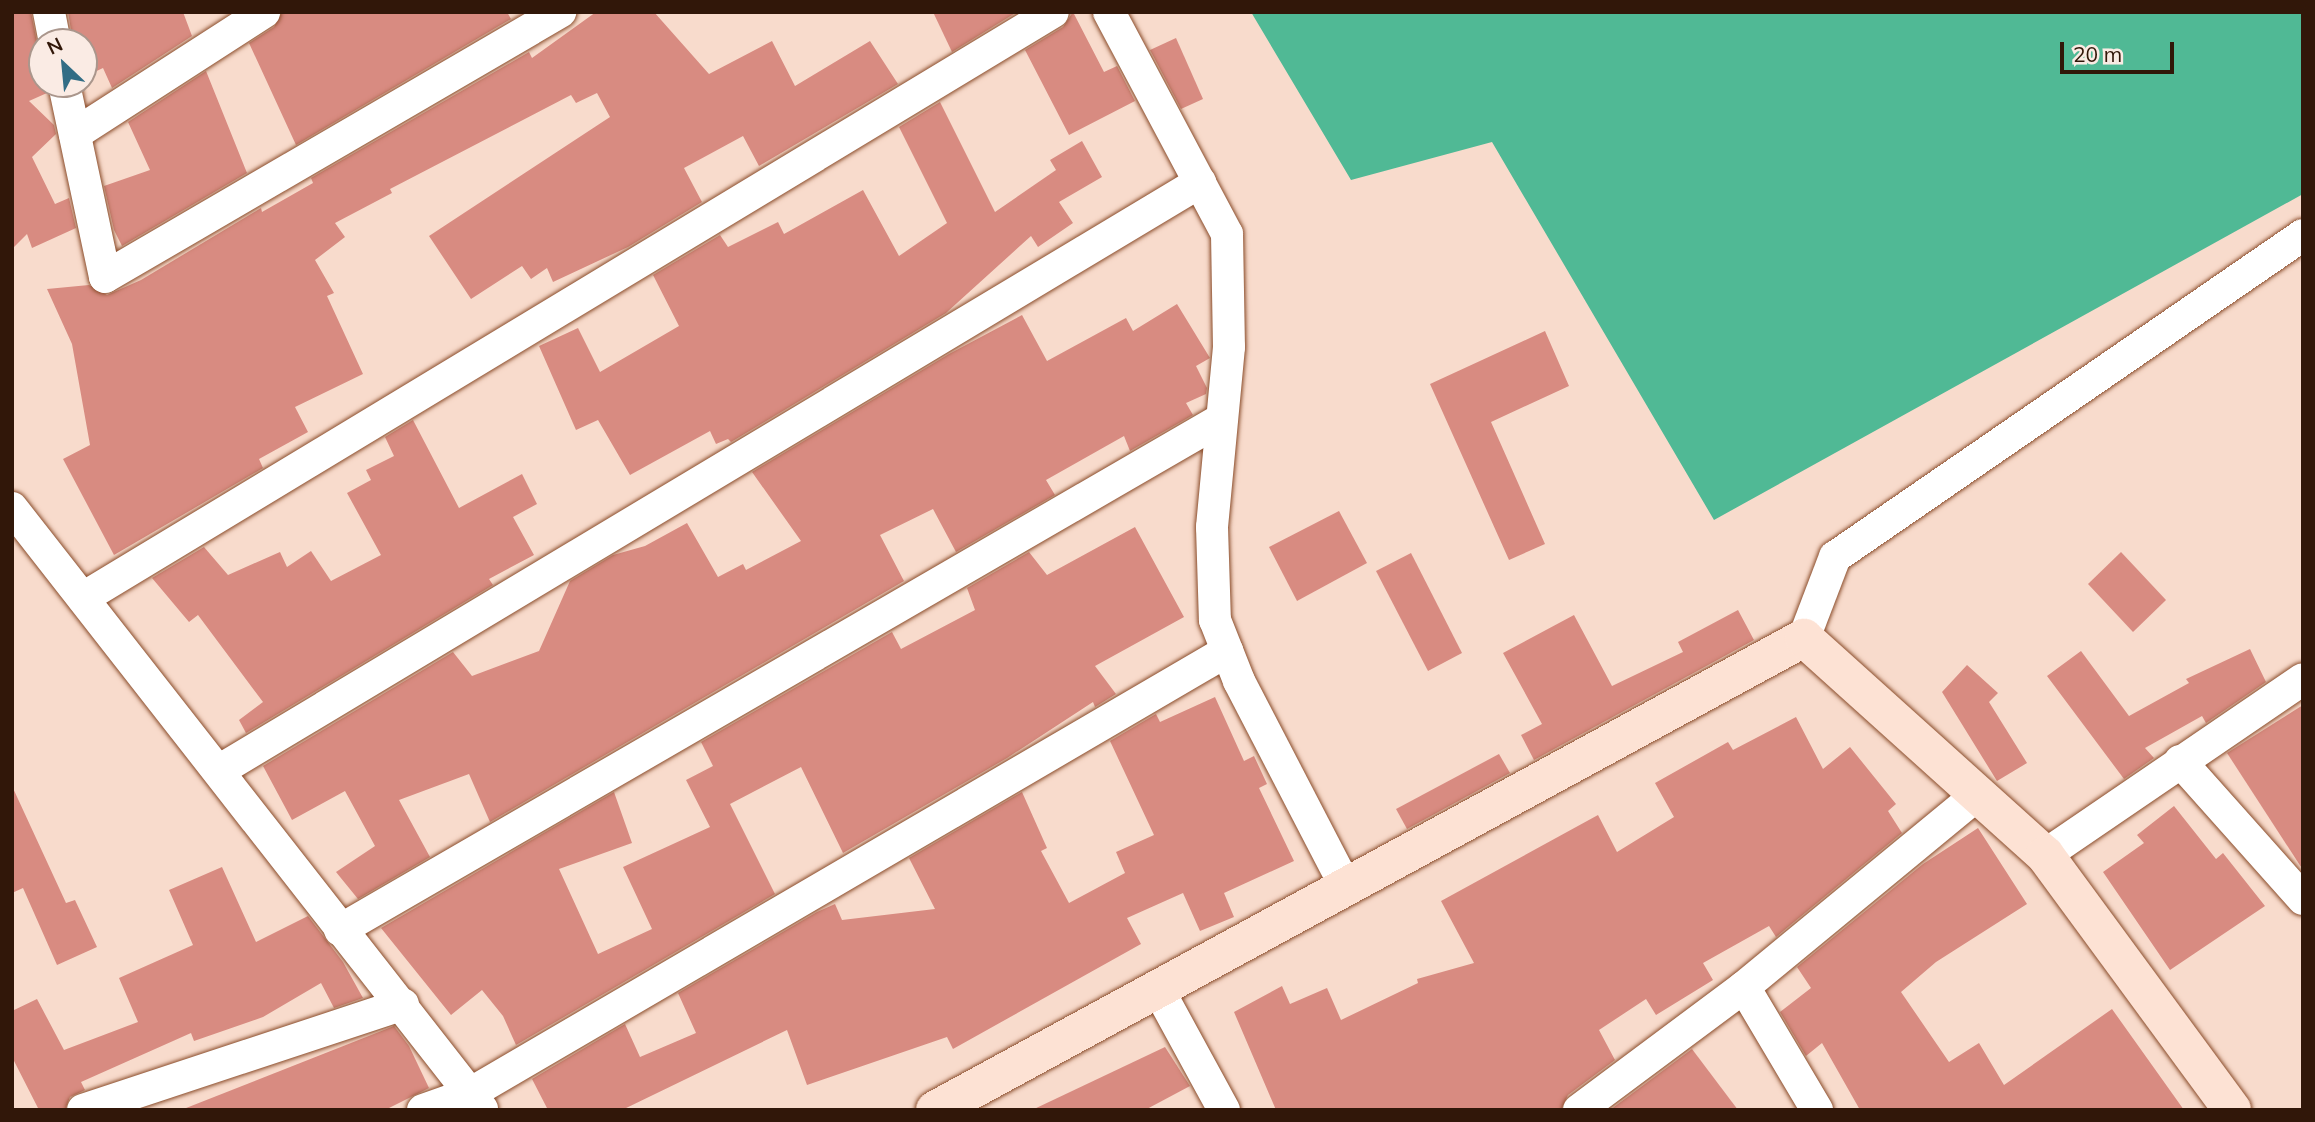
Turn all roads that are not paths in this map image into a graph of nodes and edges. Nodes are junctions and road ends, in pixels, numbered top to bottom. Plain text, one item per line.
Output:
1 (264, 12) edge
2 (560, 12) edge
3 (1053, 12) edge
4 (1109, 12) edge
5 (67, 98) edge
6 (75, 134) junction
7 (1200, 183) junction
8 (2303, 235) edge
9 (1222, 419) junction
10 (12, 508) edge
11 (83, 598) junction
12 (1804, 638) junction
13 (1227, 651) junction
14 (2303, 679) edge
15 (2180, 761) junction
16 (220, 770) junction
17 (1978, 794) junction
18 (2045, 855) junction
19 (1346, 887) junction
20 (2303, 900) edge
21 (340, 930) junction
22 (1744, 987) junction
23 (1158, 989) junction
24 (403, 1004) junction
25 (477, 1101) edge
26 (83, 1110) edge
27 (423, 1110) edge
28 (935, 1110) edge
29 (1224, 1110) edge
30 (1579, 1110) edge
31 (1817, 1110) edge
32 (2232, 1110) edge

1 - 6 street
2 - 6 street
3 - 11 street
4 - 7 street
5 - 6 street
7 - 9 street
7 - 16 street
8 - 12 street
9 - 13 street
9 - 21 street
10 - 11 street
11 - 16 street
12 - 17 street
12 - 19 street
13 - 19 street
13 - 25 street
14 - 15 street
15 - 18 street
15 - 20 street
16 - 21 street
17 - 18 street
17 - 22 street
18 - 32 street
19 - 23 street
21 - 24 street
22 - 30 street
22 - 31 street
23 - 28 street
23 - 29 street
24 - 25 street
24 - 26 street
25 - 27 street

